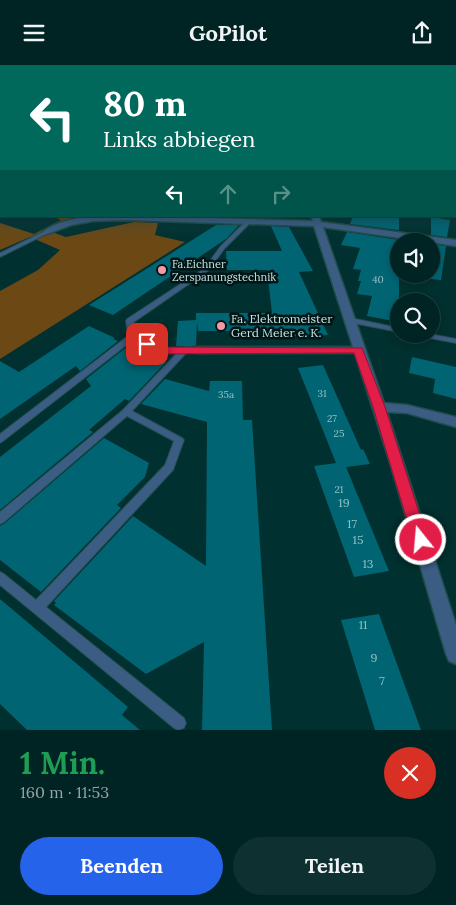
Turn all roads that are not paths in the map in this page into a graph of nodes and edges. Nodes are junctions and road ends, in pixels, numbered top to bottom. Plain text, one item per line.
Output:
1 (126, 217) edge
2 (206, 218) edge
3 (317, 220) edge
4 (248, 222) junction
5 (47, 232) joint
6 (456, 243) edge
7 (0, 255) edge
8 (350, 321) junction
9 (390, 328) edge
10 (132, 337) junction
11 (440, 338) edge
12 (456, 341) edge
13 (190, 350) junction
14 (358, 350) junction
15 (379, 407) junction
16 (126, 412) junction
17 (456, 422) edge
18 (0, 439) edge
19 (0, 519) edge
20 (0, 578) edge
21 (38, 608) junction
22 (456, 654) edge
23 (180, 723) dead end

1 - 2 street
1 - 5 street
2 - 4 street
3 - 4 street
3 - 6 street
3 - 8 street
4 - 10 lane
5 - 7 lane
8 - 9 lane
8 - 14 street
10 - 13 lane
10 - 18 lane
11 - 12 lane
13 - 14 street
13 - 16 lane
14 - 15 street
15 - 17 street
15 - 22 street
16 - 19 lane
16 - 21 lane
20 - 21 lane
21 - 23 lane

